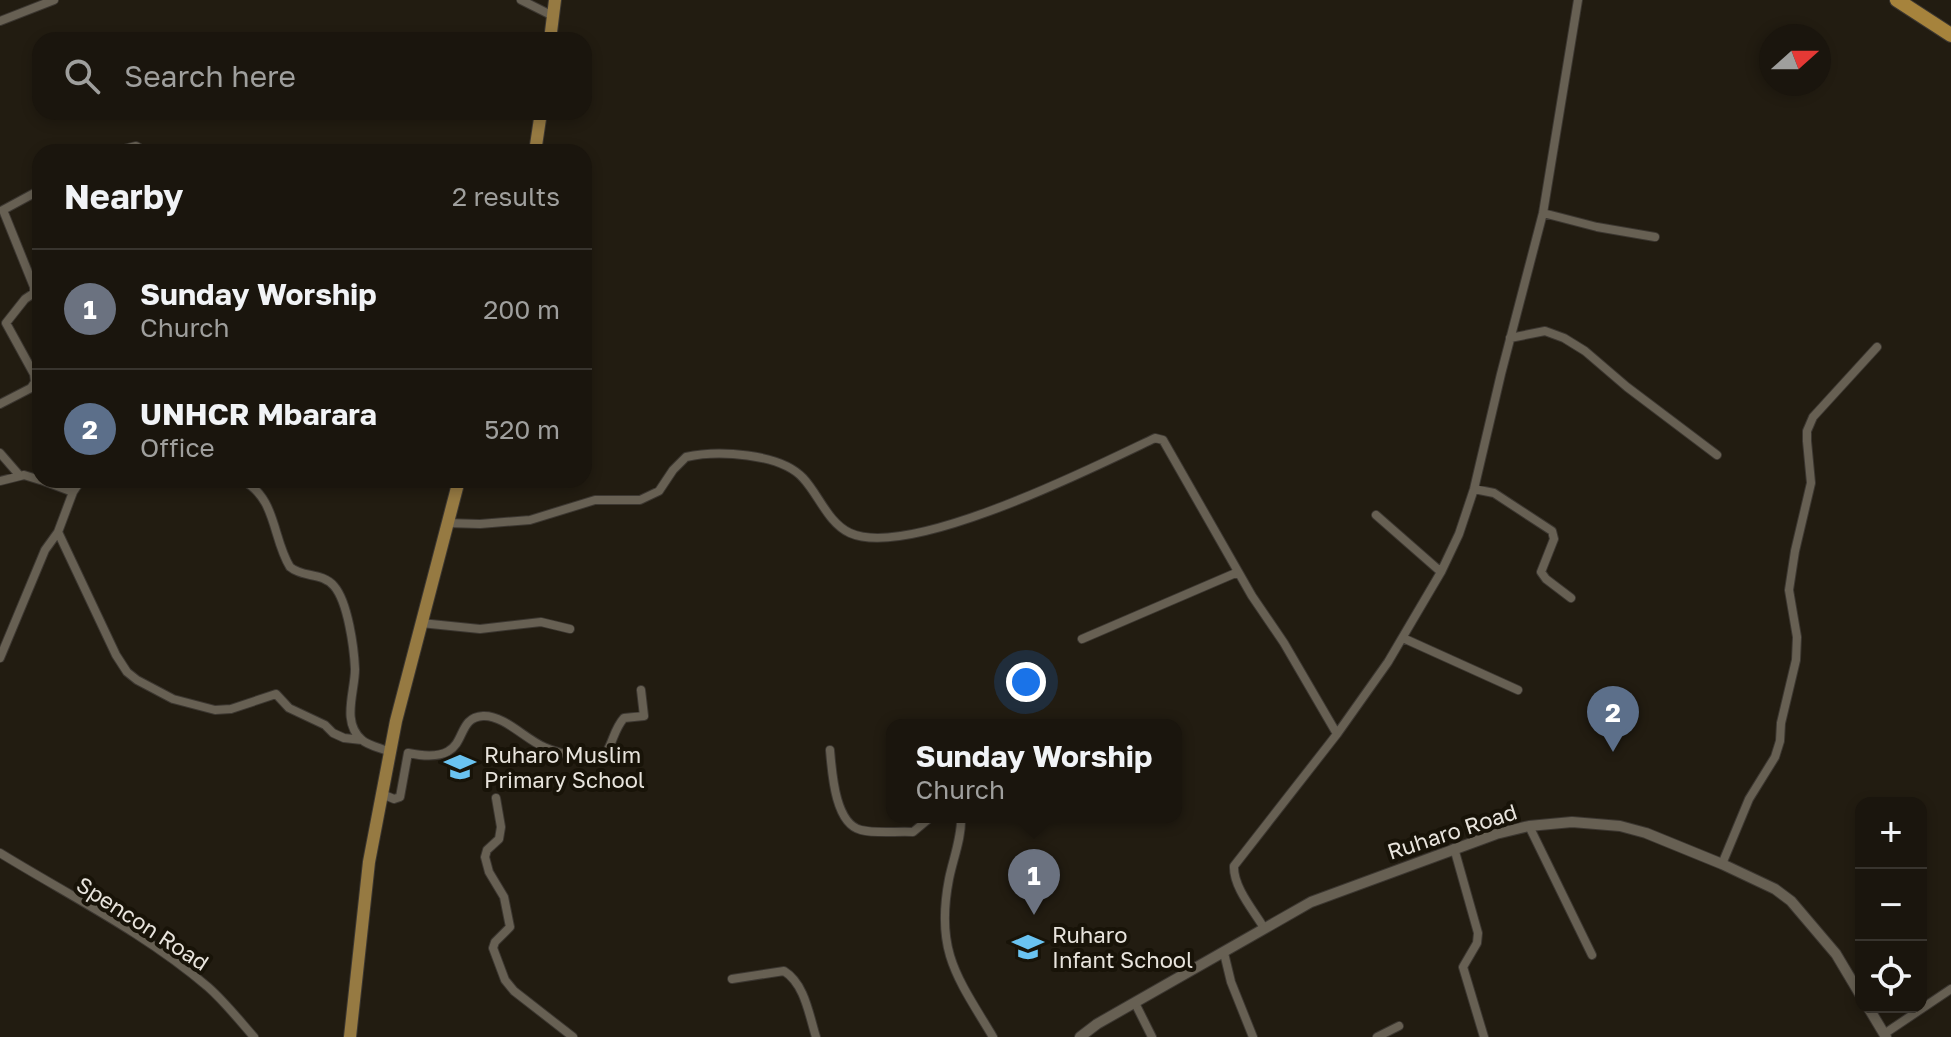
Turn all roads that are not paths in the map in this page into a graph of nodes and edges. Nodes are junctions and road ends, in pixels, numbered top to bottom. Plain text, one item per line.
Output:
1 (54, 0) edge
2 (521, 0) edge
3 (555, 0) edge
4 (1578, 0) edge
5 (1897, 0) edge
6 (1912, 0) edge
7 (553, 16) junction
8 (0, 21) edge
9 (1951, 25) edge
10 (551, 32) edge
11 (1951, 35) edge
12 (540, 120) edge
13 (536, 144) edge
14 (32, 194) edge
15 (1543, 213) junction
16 (1655, 237) dead end
17 (32, 282) edge
18 (32, 294) edge
19 (1510, 338) junction
20 (1877, 347) dead end
21 (32, 370) edge
22 (32, 386) edge
23 (0, 404) edge
24 (0, 453) edge
25 (1717, 455) dead end
26 (20, 476) junction
27 (32, 478) edge
28 (0, 481) edge
29 (62, 488) edge
30 (76, 488) edge
31 (254, 488) edge
32 (457, 488) edge
33 (1474, 489) junction
34 (73, 492) junction
35 (1376, 515) dead end
36 (447, 523) junction
37 (58, 532) junction
38 (1238, 572) junction
39 (1441, 572) junction
40 (1571, 598) dead end
41 (421, 623) junction
42 (570, 629) dead end
43 (1403, 638) junction
44 (1082, 639) dead end
45 (0, 658) edge
46 (641, 690) dead end
47 (1518, 690) dead end
48 (1337, 734) junction
49 (362, 740) junction
50 (830, 750) dead end
51 (390, 752) junction
52 (382, 794) junction
53 (496, 798) dead end
54 (924, 823) edge
55 (960, 823) edge
56 (1529, 826) junction
57 (1454, 848) junction
58 (0, 853) edge
59 (1722, 864) junction
60 (1264, 928) junction
61 (1224, 953) junction
62 (1592, 955) dead end
63 (732, 979) dead end
64 (1855, 986) edge
65 (1951, 989) edge
66 (1135, 1003) junction
67 (1872, 1013) edge
68 (1399, 1026) dead end
69 (1885, 1036) edge
70 (254, 1037) edge
71 (350, 1037) edge
72 (573, 1037) edge
73 (816, 1037) edge
74 (993, 1037) edge
75 (1080, 1037) edge
76 (1152, 1037) edge
77 (1253, 1037) edge
78 (1377, 1037) edge
79 (1484, 1037) edge

1 - 8 street
2 - 7 street
3 - 7 main road
4 - 15 street
5 - 11 highway
6 - 9 highway
7 - 10 main road
12 - 13 main road
14 - 17 street
15 - 16 street
15 - 19 street
18 - 21 street
19 - 25 street
19 - 33 street
20 - 59 street
22 - 23 street
24 - 26 street
26 - 27 street
26 - 28 street
29 - 34 street
30 - 34 street
31 - 49 street
32 - 36 main road
33 - 39 street
33 - 40 street
34 - 37 street
35 - 39 street
36 - 38 street
36 - 41 main road
37 - 45 street
37 - 49 street
38 - 44 street
38 - 48 street
39 - 43 street
41 - 42 street
41 - 51 main road
43 - 47 street
43 - 48 street
46 - 52 street
48 - 60 street
49 - 51 street
50 - 54 street
51 - 52 main road
52 - 71 main road
53 - 72 street
55 - 74 street
56 - 57 street, Ruharo Road
56 - 59 street, Ruharo Road
56 - 62 street
57 - 60 street, Ruharo Road
57 - 79 street
58 - 70 street, Spencon Road
59 - 64 street, Ruharo Road
60 - 61 street, Ruharo Road
61 - 66 street, Ruharo Road
61 - 77 street
63 - 73 street
65 - 69 street
66 - 75 street, Ruharo Road
66 - 76 street
67 - 69 street
68 - 78 street

